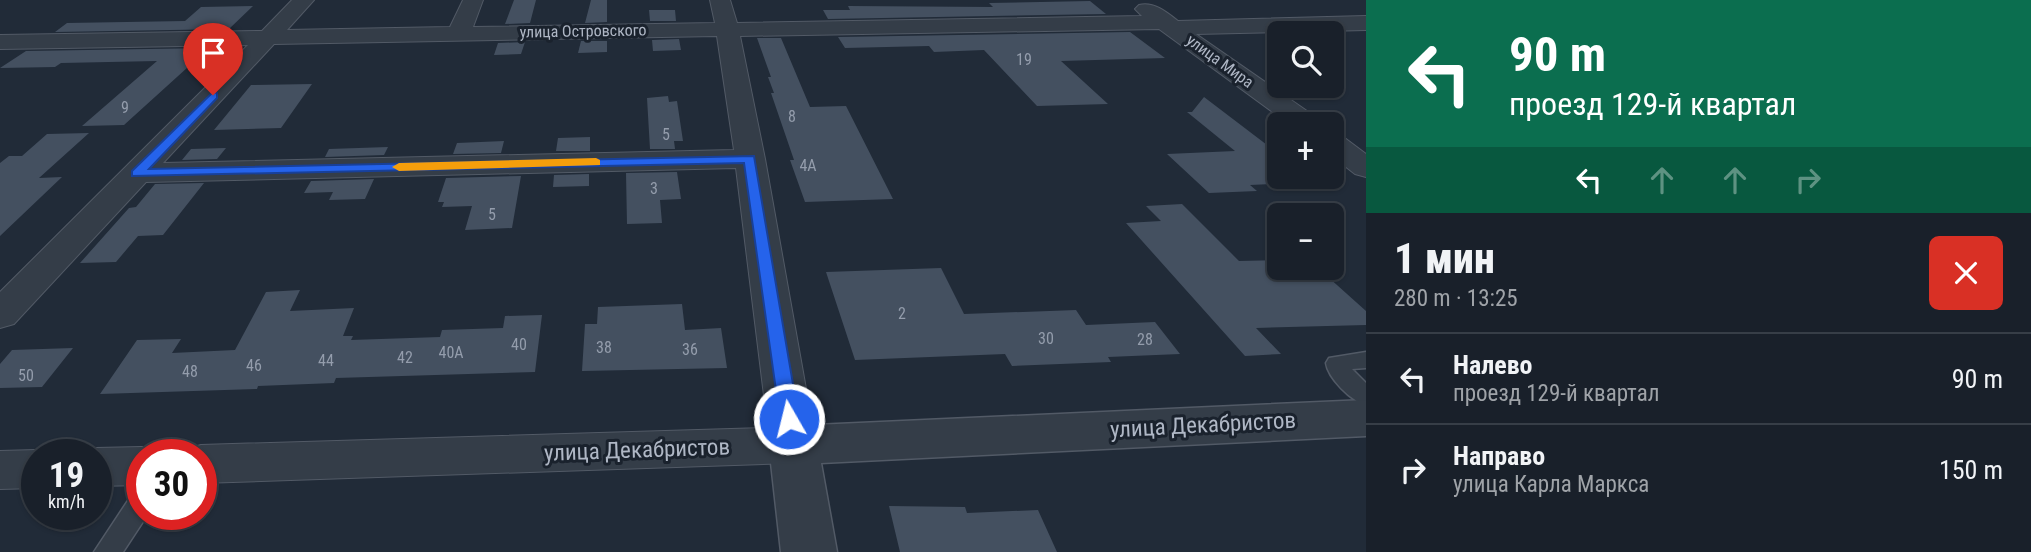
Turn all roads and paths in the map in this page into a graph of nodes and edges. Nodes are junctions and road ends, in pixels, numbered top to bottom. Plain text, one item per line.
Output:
1 (304, 0) edge
2 (473, 0) edge
3 (1132, 0) edge
4 (723, 14) edge
5 (1366, 23) edge
6 (1170, 25) junction
7 (459, 33) junction
8 (270, 36) junction
9 (0, 42) edge
10 (1290, 112) edge
11 (1344, 151) edge
12 (750, 159) junction
13 (1366, 168) edge
14 (137, 173) junction
15 (0, 315) edge
16 (1366, 360) edge
17 (1366, 397) edge
18 (1366, 418) edge
19 (793, 445) junction
20 (217, 463) edge
21 (21, 469) edge
22 (0, 470) edge
23 (126, 524) edge
24 (108, 552) edge
25 (809, 552) edge

1 - 8 street
2 - 7 street
3 - 6 street, улица Мира
4 - 6 street, улица Островского
4 - 7 street, улица Островского
4 - 12 street
5 - 6 street, улица Островского
6 - 10 street, улица Мира
7 - 8 street, улица Островского
8 - 9 street, улица Островского
8 - 14 street
11 - 13 street
12 - 14 street
12 - 19 street
14 - 15 street
16 - 17 lane
18 - 19 street, улица Декабристов
19 - 20 street, улица Декабристов
19 - 25 street
21 - 22 street
23 - 24 lane

